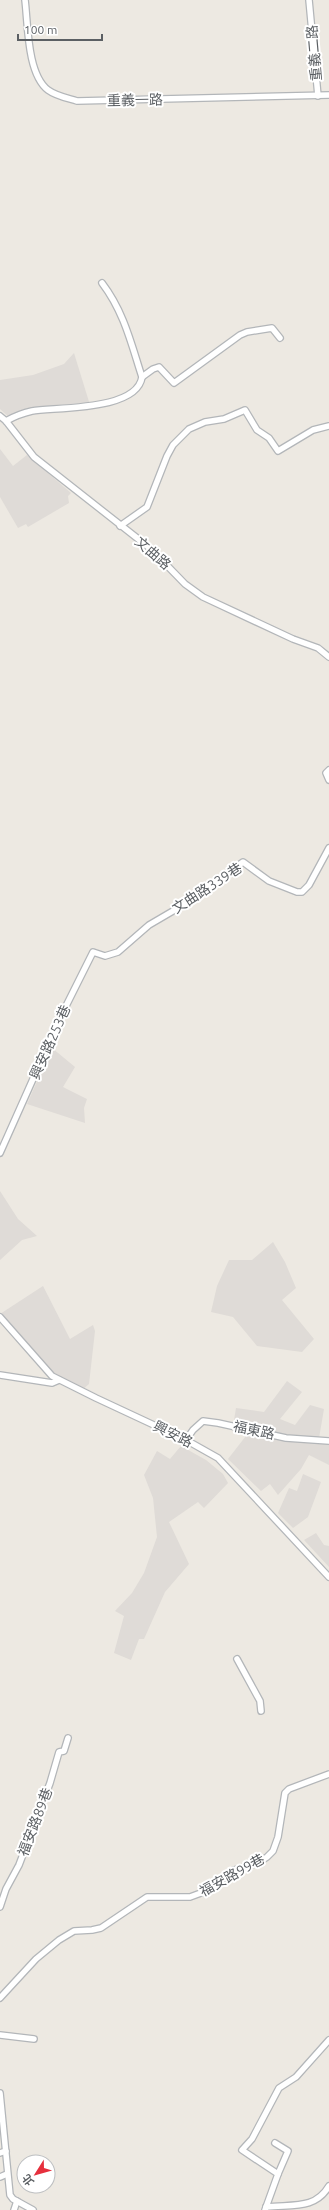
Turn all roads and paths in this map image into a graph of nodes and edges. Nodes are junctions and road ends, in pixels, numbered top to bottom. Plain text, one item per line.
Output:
1 (25, 0) edge
2 (309, 0) edge
3 (318, 96) junction
4 (329, 96) edge
5 (102, 283) dead end
6 (280, 338) dead end
7 (142, 377) junction
8 (0, 416) edge
9 (6, 421) junction
10 (329, 426) edge
11 (120, 526) junction
12 (329, 657) edge
13 (329, 770) edge
14 (329, 780) edge
15 (329, 848) edge
16 (114, 954) joint
17 (0, 1153) edge
18 (0, 1317) edge
19 (0, 1375) edge
20 (59, 1380) junction
21 (186, 1440) junction
22 (329, 1441) edge
23 (329, 1577) edge
24 (237, 1659) dead end
25 (261, 1711) dead end
26 (68, 1738) dead end
27 (329, 1774) edge
28 (0, 1906) edge
29 (0, 1998) edge
30 (0, 2035) edge
31 (34, 2039) dead end
32 (329, 2040) edge
33 (0, 2093) edge
34 (275, 2143) dead end
35 (3, 2152) edge
36 (7, 2174) junction
37 (278, 2174) junction
38 (0, 2177) edge
39 (329, 2186) edge
40 (16, 2201) junction
41 (266, 2209) edge
42 (14, 2210) edge
43 (33, 2210) edge

1 - 3 street, 重義一路
2 - 3 street, 重義二路
3 - 4 street, 重義二路
5 - 7 street
6 - 7 street
7 - 9 street
8 - 9 street, 文曲路
9 - 11 street, 文曲路
10 - 11 street
11 - 12 street, 文曲路
13 - 14 street
15 - 16 street, 文曲路339巷
16 - 17 street, 興安路253巷
18 - 20 street, 興安路
19 - 20 street
20 - 21 street, 興安路
21 - 22 street, 福東路
21 - 23 street, 興安路
24 - 25 street
26 - 28 street, 福安路89巷
27 - 29 street, 福安路99巷
30 - 31 street
32 - 37 street
33 - 35 street
34 - 37 street
35 - 36 street
36 - 38 street
36 - 40 street
37 - 41 street
39 - 41 street
40 - 42 street
40 - 43 street

